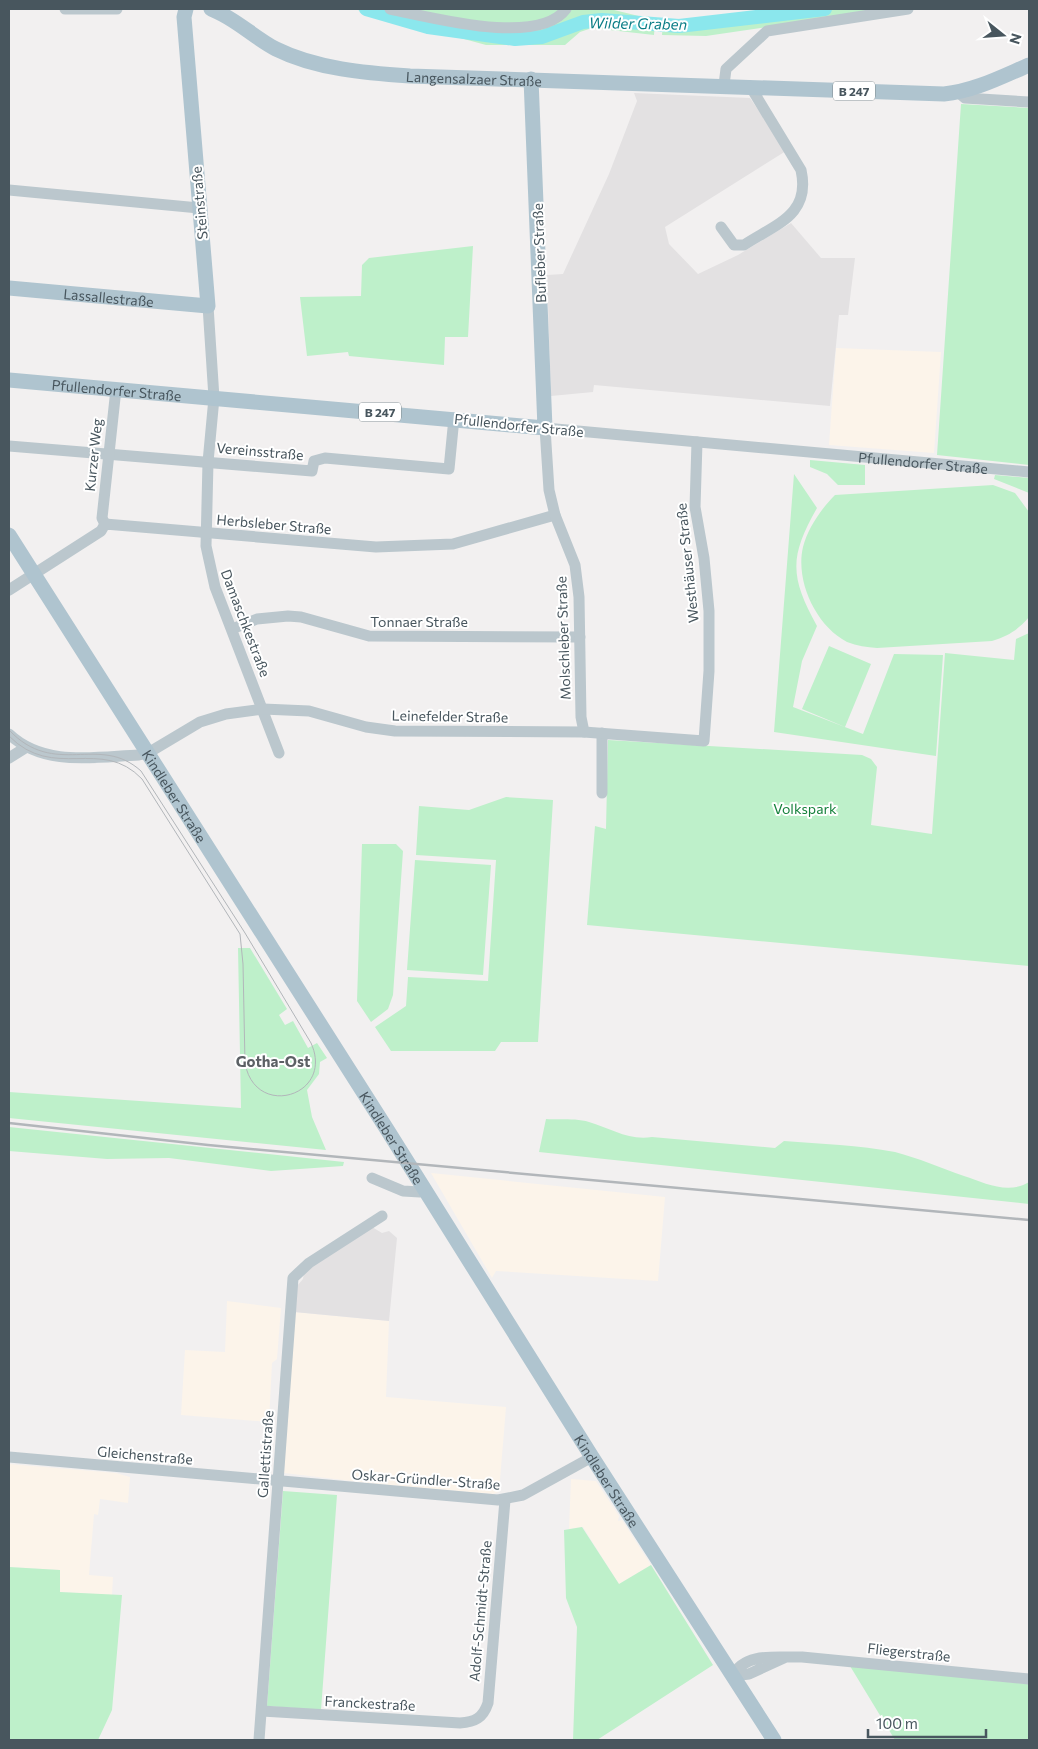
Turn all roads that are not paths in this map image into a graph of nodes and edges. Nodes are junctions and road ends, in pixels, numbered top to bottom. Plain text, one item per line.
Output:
1 (65, 9) edge
2 (117, 9) edge
3 (186, 9) edge
4 (211, 9) edge
5 (390, 9) edge
6 (566, 9) edge
7 (908, 9) edge
8 (1029, 65) edge
9 (531, 79) junction
10 (724, 86) junction
11 (750, 86) junction
12 (958, 92) junction
13 (1029, 102) edge
14 (9, 190) edge
15 (199, 208) junction
16 (721, 228) dead end
17 (9, 288) edge
18 (208, 306) junction
19 (9, 380) edge
20 (116, 389) junction
21 (214, 398) junction
22 (454, 418) junction
23 (545, 428) junction
24 (697, 442) junction
25 (9, 446) edge
26 (108, 455) junction
27 (208, 462) junction
28 (1029, 472) edge
29 (555, 514) junction
30 (105, 524) junction
31 (205, 533) junction
32 (9, 535) edge
33 (33, 574) junction
34 (9, 590) edge
35 (232, 629) junction
36 (580, 637) junction
37 (262, 709) junction
38 (584, 732) junction
39 (602, 733) junction
40 (9, 734) edge
41 (704, 741) joint
42 (25, 748) junction
43 (148, 753) junction
44 (279, 753) dead end
45 (9, 758) edge
46 (602, 793) dead end
47 (372, 1178) dead end
48 (420, 1192) dead end
49 (382, 1216) dead end
50 (9, 1457) edge
51 (592, 1457) junction
52 (279, 1482) junction
53 (505, 1500) junction
54 (733, 1676) junction
55 (1029, 1679) edge
56 (262, 1711) junction
57 (476, 1721) joint
58 (259, 1740) edge
59 (774, 1740) edge

1 - 2 street
3 - 15 main road, Steinstraße
4 - 9 main road, Langensalzaer Straße / B 247
5 - 6 street
7 - 10 street
8 - 12 main road, Langensalzaer Straße / B 247
9 - 10 main road, Langensalzaer Straße / B 247
9 - 23 main road, Bufleber Straße
10 - 11 main road, Langensalzaer Straße / B 247
11 - 12 main road, Langensalzaer Straße / B 247
11 - 16 street
12 - 13 street, Langensalzaer Straße
14 - 15 street
15 - 18 main road, Steinstraße
17 - 18 main road, Lassallestraße
18 - 21 street, Steinstraße
19 - 20 main road, Pfullendorfer Straße / B 247
20 - 21 main road, Pfullendorfer Straße / B 247
20 - 26 street, Kurzer Weg
21 - 22 main road, Pfullendorfer Straße / B 247
21 - 27 street, Damaschkestraße
22 - 23 main road, Pfullendorfer Straße / B 247
22 - 27 street, Vereinsstraße
23 - 24 street, Pfullendorfer Straße
23 - 29 street, Molschleber Straße
24 - 28 street, Pfullendorfer Straße
24 - 41 street, Westhäuser Straße
25 - 26 street, Vereinsstraße
26 - 27 street, Vereinsstraße
26 - 30 street, Kurzer Weg
27 - 31 street, Damaschkestraße
29 - 31 street, Herbsleber Straße
29 - 36 street, Molschleber Straße
30 - 31 street, Herbsleber Straße
30 - 33 street
31 - 35 street, Damaschkestraße
32 - 33 main road, Kindleber Straße
33 - 34 street
33 - 43 main road, Kindleber Straße
35 - 36 street, Tonnaer Straße
35 - 37 street, Damaschkestraße
36 - 38 street, Molschleber Straße
37 - 38 street, Leinefelder Straße
37 - 43 street, Leinefelder Straße
37 - 44 street, Damaschkestraße
38 - 39 street, Leinefelder Straße
39 - 41 street, Leinefelder Straße
39 - 46 street
40 - 42 street
42 - 43 street
42 - 45 street
43 - 51 main road, Kindleber Straße
47 - 48 street
49 - 52 street, Gallettistraße
50 - 52 street, Gleichenstraße
51 - 53 street, Oskar-Gründler-Straße
51 - 54 main road, Kindleber Straße
52 - 53 street, Oskar-Gründler-Straße
52 - 56 street, Gallettistraße
53 - 57 street, Adolf-Schmidt-Straße
54 - 55 street, Fliegerstraße
54 - 59 main road, Kindleber Straße
56 - 57 street, Franckestraße
56 - 58 street, Gallettistraße

